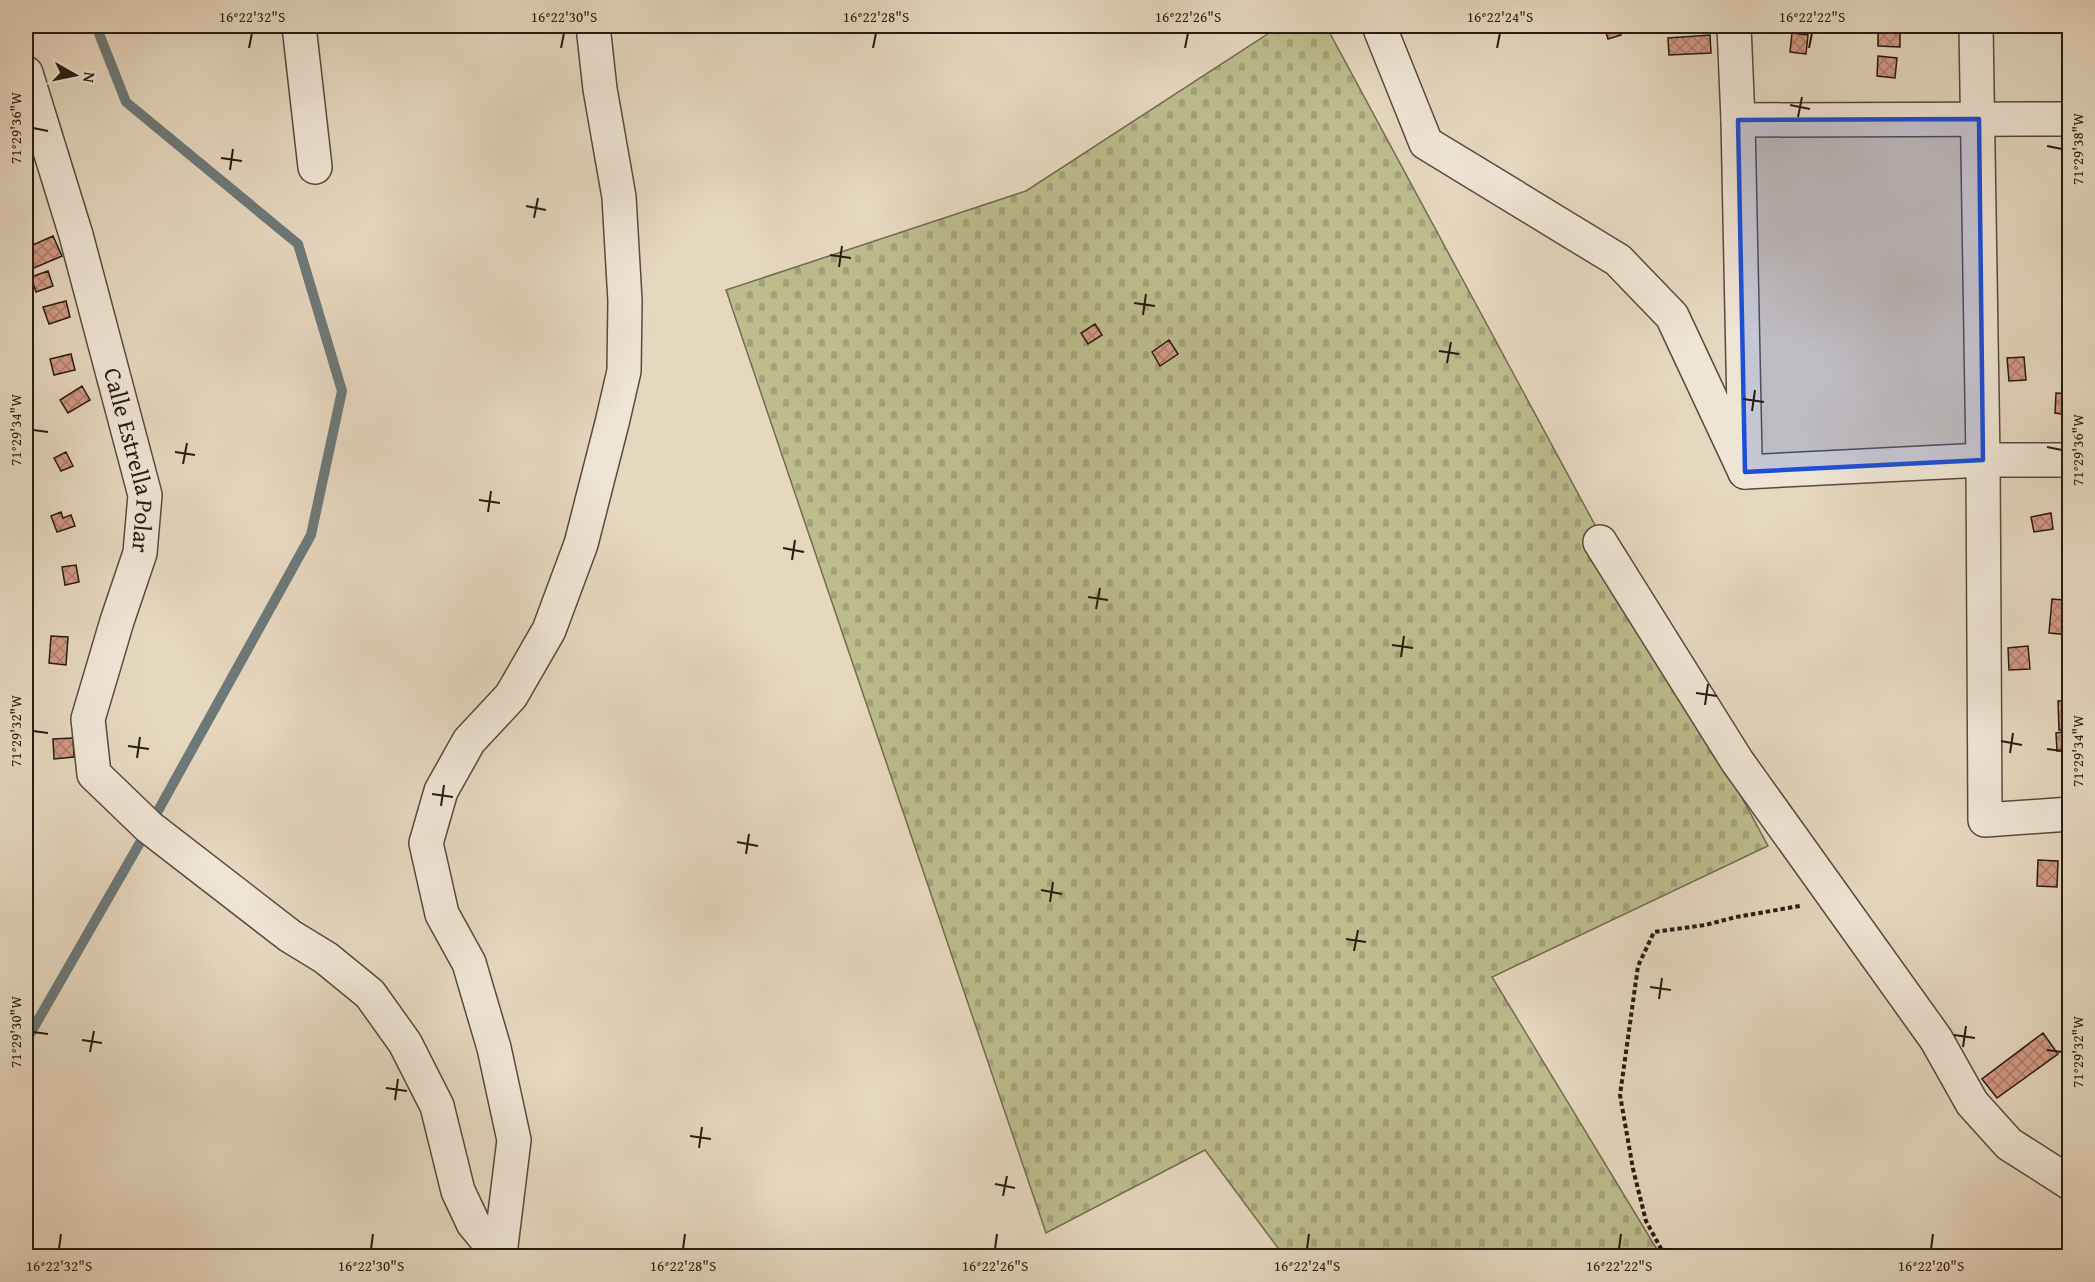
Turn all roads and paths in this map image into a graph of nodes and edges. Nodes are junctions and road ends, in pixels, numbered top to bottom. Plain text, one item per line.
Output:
1 (299, 26) edge
2 (593, 26) edge
3 (1379, 26) edge
4 (1734, 26) edge
5 (1976, 26) edge
6 (26, 73) edge
7 (1979, 119) junction
8 (2070, 119) edge
9 (1738, 120) junction
10 (315, 167) dead end
11 (1983, 460) junction
12 (2070, 460) edge
13 (1745, 472) junction
14 (1600, 542) dead end
15 (2070, 814) edge
16 (1840, 903) junction
17 (2070, 1183) edge
18 (500, 1255) edge
19 (1665, 1257) edge

1 - 10 street
2 - 18 street
3 - 13 street
4 - 9 street
5 - 7 street
6 - 18 street, Calle Estrella Polar
7 - 8 street
7 - 9 street
7 - 11 street
9 - 13 street
11 - 12 street
11 - 13 street
11 - 15 street
14 - 16 street
16 - 17 street
16 - 19 path

